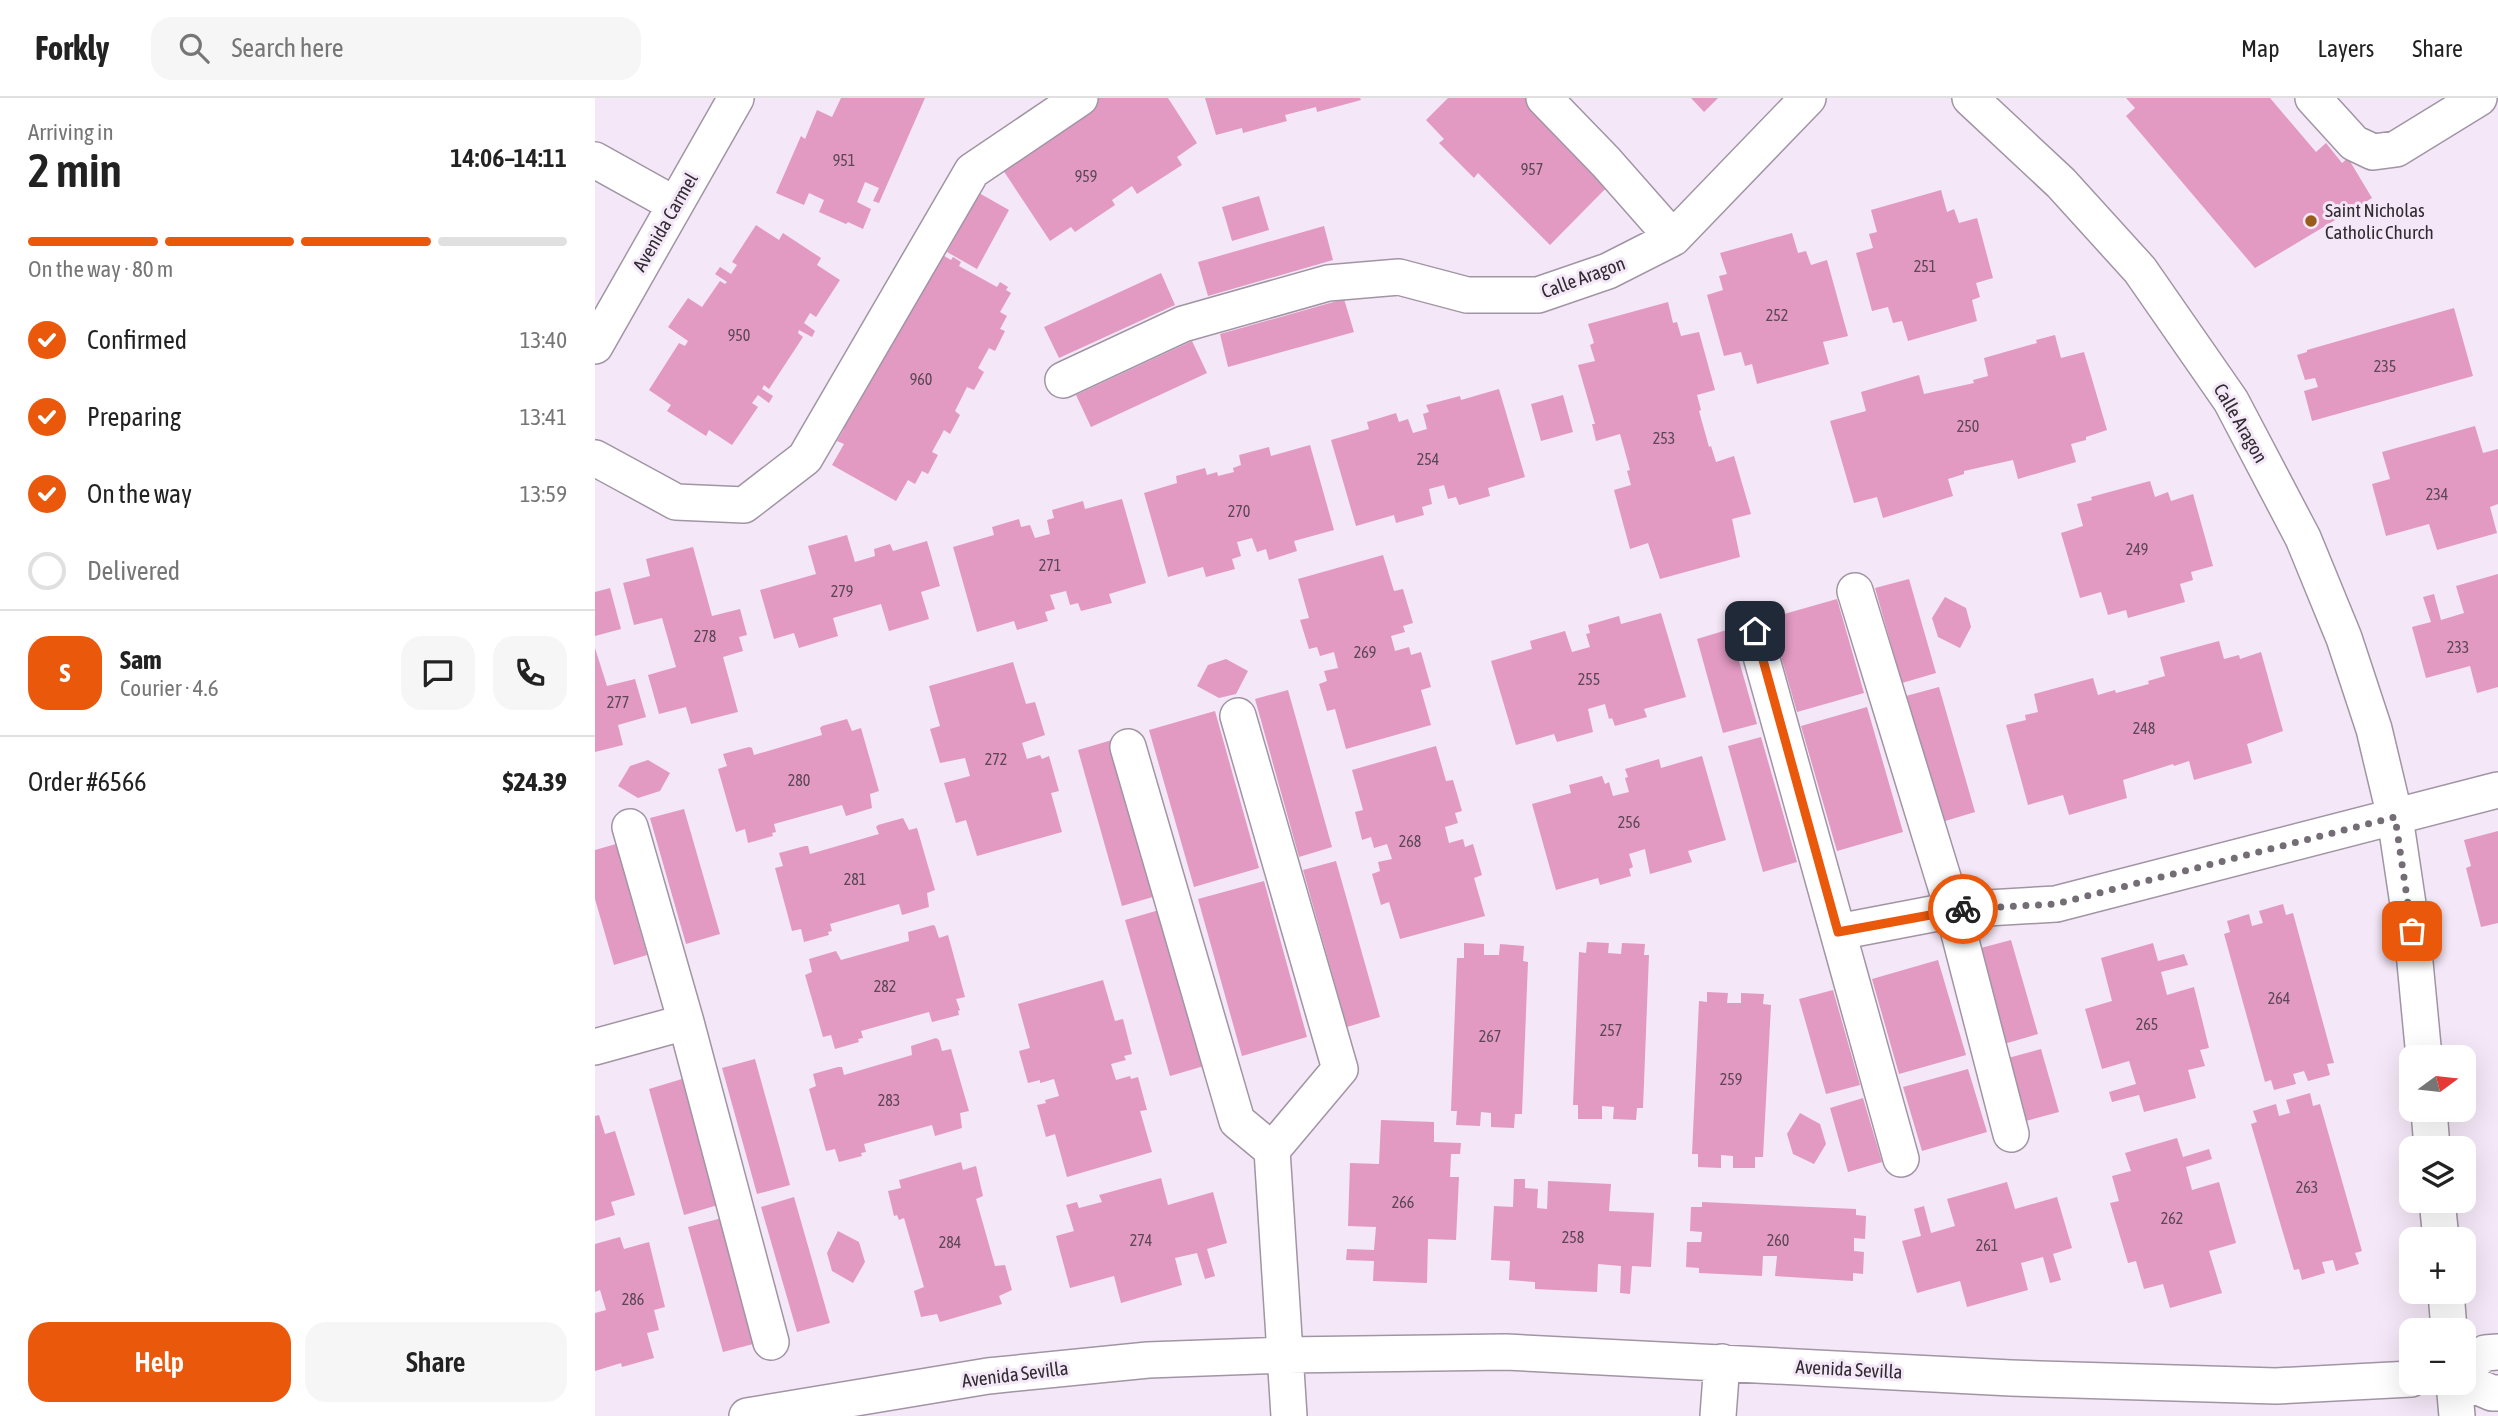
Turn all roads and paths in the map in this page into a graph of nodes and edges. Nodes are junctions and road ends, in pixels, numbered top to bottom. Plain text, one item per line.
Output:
1 (736, 98) edge
2 (1080, 98) edge
3 (1544, 98) edge
4 (1808, 98) edge
5 (1970, 98) edge
6 (2313, 98) edge
7 (2479, 98) edge
8 (595, 160) edge
9 (674, 204) junction
10 (1673, 238) junction
11 (595, 346) edge
12 (1063, 380) dead end
13 (595, 458) edge
14 (1855, 592) dead end
15 (1755, 631) dead end
16 (1238, 716) dead end
17 (1128, 747) dead end
18 (2498, 790) edge
19 (2395, 817) junction
20 (630, 827) dead end
21 (1953, 910) junction
22 (1838, 932) junction
23 (686, 1022) junction
24 (2423, 1045) edge
25 (595, 1047) edge
26 (2011, 1134) dead end
27 (1272, 1150) junction
28 (1901, 1159) dead end
29 (771, 1342) dead end
30 (2498, 1352) edge
31 (1286, 1356) junction
32 (2476, 1359) edge
33 (1722, 1362) junction
34 (2399, 1380) edge
35 (2476, 1386) edge
36 (2498, 1393) edge
37 (2455, 1395) edge
38 (747, 1416) edge
39 (1289, 1416) edge
40 (1718, 1416) edge
41 (2457, 1416) edge

1 - 9 street, Avenida Carmel
2 - 13 street
3 - 10 street
4 - 10 street, Calle Aragon
5 - 19 street, Calle Aragon
6 - 7 street
8 - 9 street
9 - 11 street, Avenida Carmel
10 - 12 street, Calle Aragon
14 - 21 street
15 - 22 street
16 - 27 street
17 - 27 street
18 - 19 street
19 - 21 street
19 - 24 street, Calle Aragon
20 - 23 street
21 - 22 street
21 - 26 street
22 - 28 street
23 - 25 street
23 - 29 street
27 - 31 street
30 - 32 street
31 - 33 street, Avenida Sevilla
31 - 38 street, Avenida Sevilla
31 - 39 street
33 - 34 street, Avenida Sevilla
33 - 40 street
35 - 36 street
37 - 41 street

